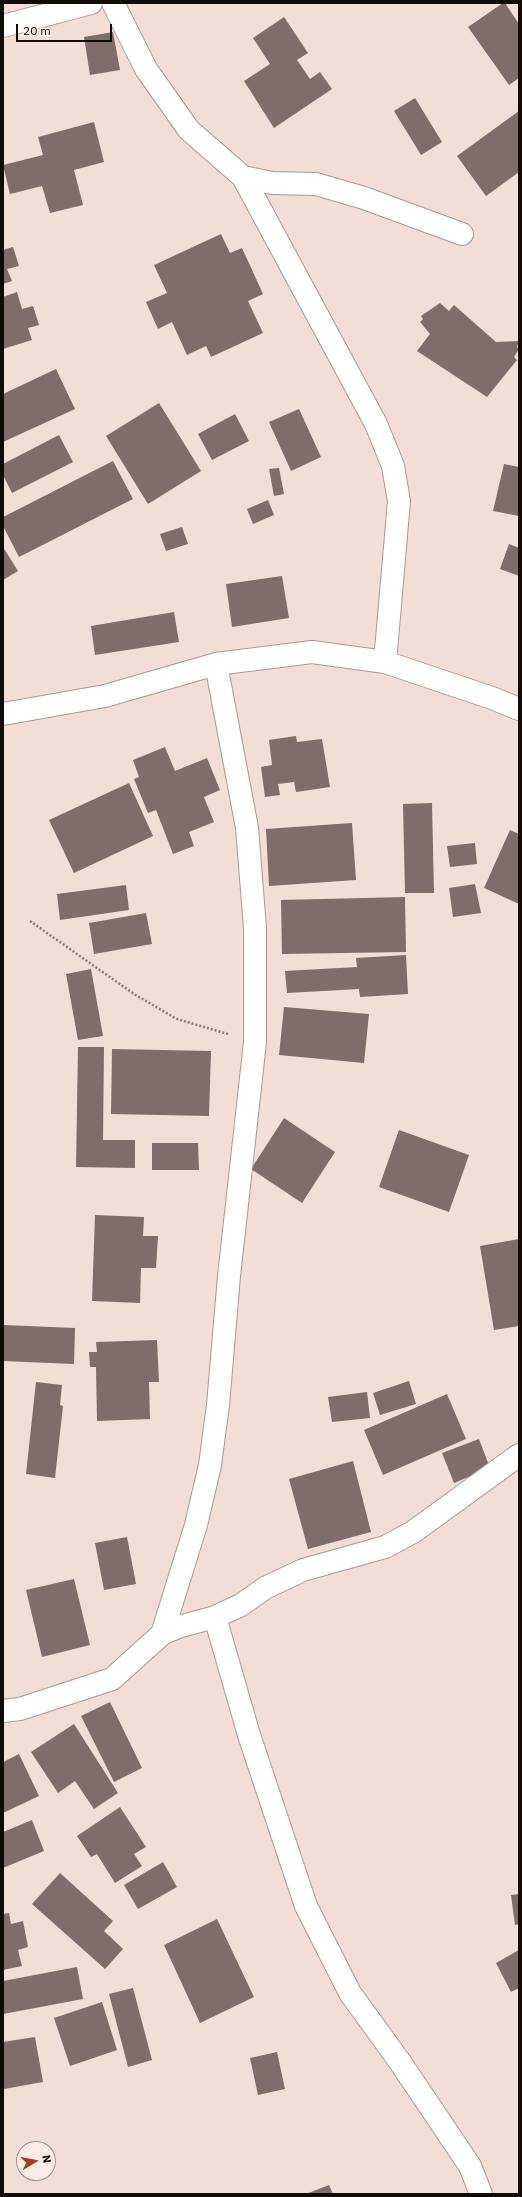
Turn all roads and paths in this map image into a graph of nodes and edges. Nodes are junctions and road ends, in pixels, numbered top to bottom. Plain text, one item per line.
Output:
1 (91, 3) edge
2 (113, 3) edge
3 (3, 26) edge
4 (243, 177) junction
5 (462, 234) dead end
6 (385, 662) junction
7 (216, 664) junction
8 (519, 710) edge
9 (3, 714) edge
10 (30, 921) dead end
11 (255, 1042) junction
12 (519, 1455) edge
13 (215, 1617) junction
14 (162, 1634) junction
15 (3, 1711) edge
16 (481, 2194) edge

1 - 3 street
2 - 4 street
4 - 5 street
4 - 6 street
6 - 7 street
6 - 8 street
7 - 9 street
7 - 11 street
10 - 11 path
11 - 14 street
12 - 13 street
13 - 14 street
13 - 16 street
14 - 15 street

